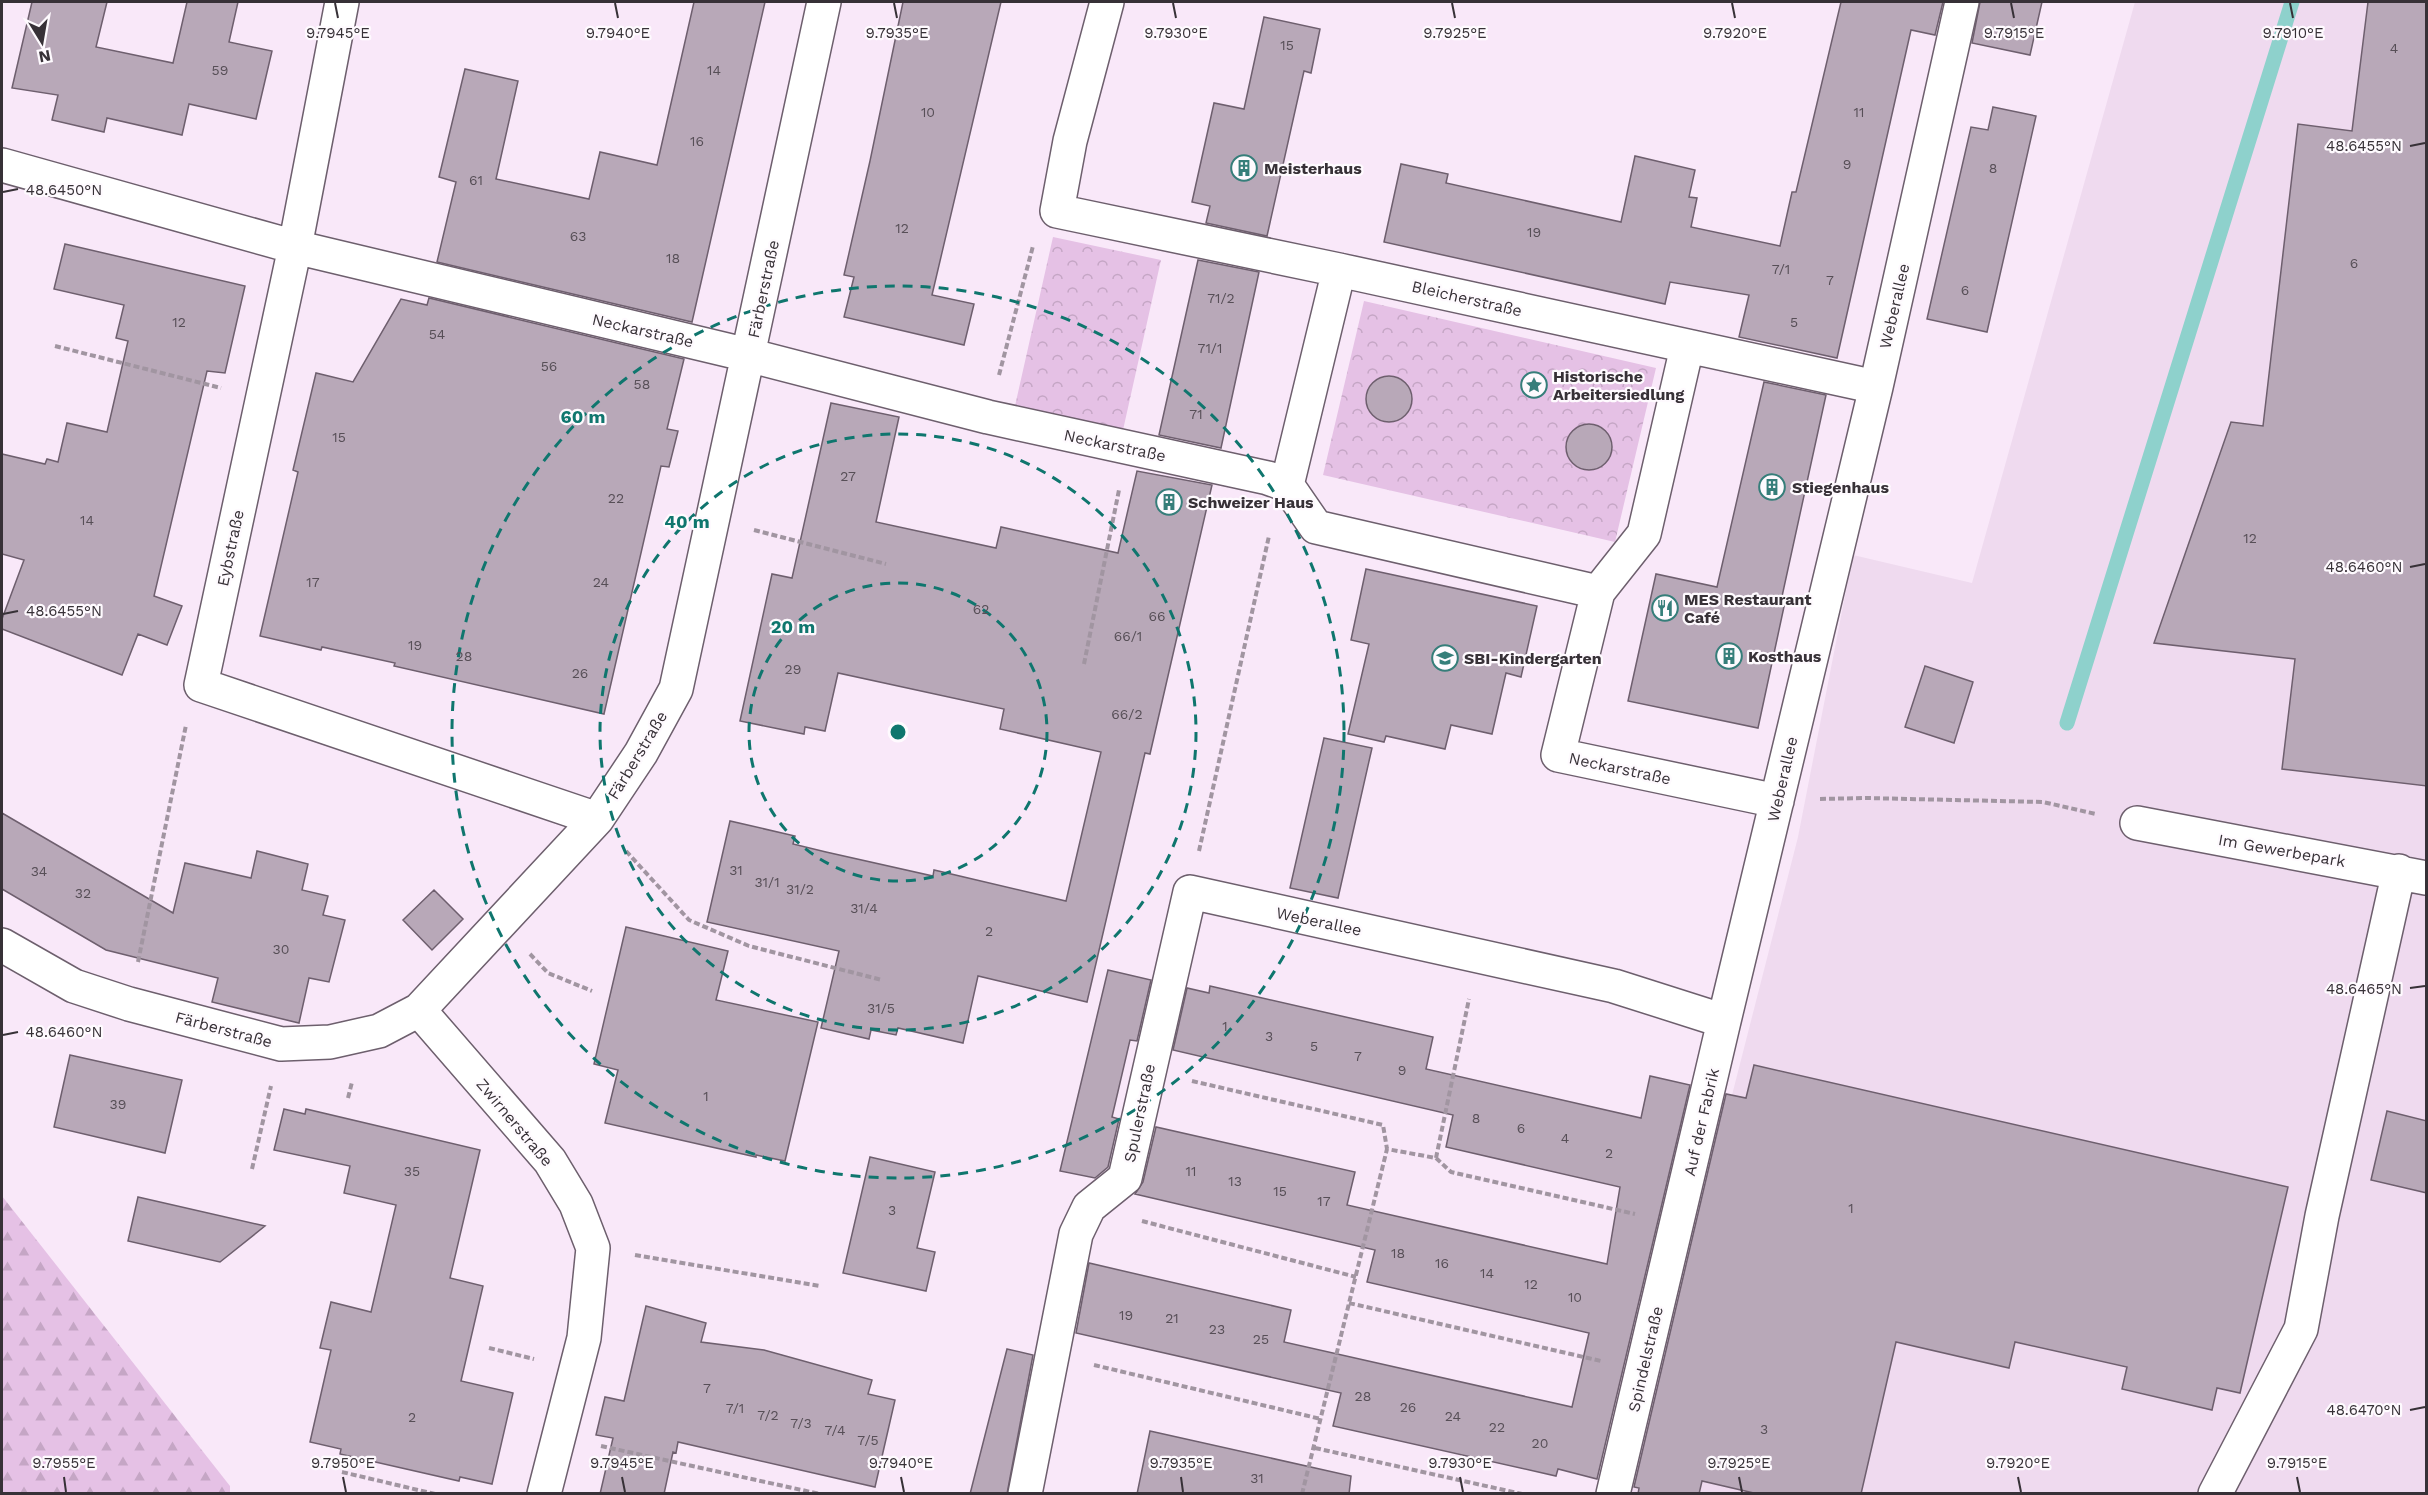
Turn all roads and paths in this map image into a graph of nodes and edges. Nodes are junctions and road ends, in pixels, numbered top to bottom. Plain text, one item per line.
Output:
1 (342, 2) edge
2 (824, 2) edge
3 (1107, 2) edge
4 (1962, 2) edge
5 (2, 165) edge
6 (1057, 211) junction
7 (295, 247) junction
8 (1339, 270) junction
9 (55, 346) dead end
10 (1687, 347) junction
11 (748, 355) junction
12 (1876, 387) junction
13 (262, 399) junction
14 (988, 417) junction
15 (1127, 448) junction
16 (1287, 484) junction
17 (713, 519) junction
18 (886, 564) dead end
19 (1598, 592) junction
20 (1084, 664) dead end
21 (186, 724) dead end
22 (1777, 801) junction
23 (597, 819) junction
24 (2137, 823) joint
25 (2413, 874) edge
26 (1190, 892) junction
27 (500, 923) junction
28 (2, 945) edge
29 (1478, 956) junction
30 (882, 980) dead end
31 (592, 991) dead end
32 (129, 1004) junction
33 (419, 1010) junction
34 (1725, 1021) junction
35 (281, 1044) junction
36 (1148, 1071) junction
37 (1387, 1149) junction
38 (1436, 1158) junction
39 (252, 1169) dead end
40 (1089, 1207) junction
41 (1677, 1224) junction
42 (593, 1248) junction
43 (1356, 1277) junction
44 (820, 1286) dead end
45 (1349, 1303) junction
46 (1054, 1356) junction
47 (1642, 1370) junction
48 (1321, 1419) junction
49 (559, 1437) junction
50 (1314, 1448) junction
51 (342, 1472) dead end
52 (435, 1494) edge
53 (544, 1494) edge
54 (820, 1494) edge
55 (1025, 1494) edge
56 (1302, 1494) edge
57 (1522, 1494) edge
58 (1613, 1494) edge
59 (2215, 1494) edge

1 - 7 street, Eybstraße
2 - 11 street, Färberstraße
3 - 6 street
4 - 12 street, Weberallee
5 - 7 street, Neckarstraße
6 - 8 street, Bleicherstraße
6 - 14 path
7 - 11 street, Neckarstraße
7 - 13 street, Eybstraße
8 - 10 street, Bleicherstraße
8 - 16 street
9 - 13 path
10 - 12 street, Bleicherstraße
10 - 19 street, Neckarstraße
11 - 14 street, Neckarstraße
11 - 17 street, Färberstraße
12 - 22 street, Weberallee
13 - 23 street, Eybstraße
14 - 15 street, Neckarstraße
15 - 16 street, Neckarstraße
15 - 20 path
16 - 19 street
16 - 26 path
17 - 18 path
17 - 23 street, Färberstraße
19 - 22 street, Neckarstraße
21 - 32 path
22 - 24 path
22 - 34 street, Weberallee
23 - 27 street, Färberstraße
23 - 30 path
24 - 25 street, Im Gewerbepark
25 - 59 street
26 - 29 street, Weberallee
26 - 36 street, Spulerstraße
27 - 31 path
27 - 33 street, Färberstraße
28 - 32 street, Färberstraße
29 - 34 street, Weberallee
29 - 38 path
32 - 35 street, Färberstraße
33 - 35 street, Färberstraße
33 - 42 street, Zwirnerstraße
34 - 41 street, Auf der Fabrik
35 - 39 path
36 - 37 path
36 - 40 street, Spulerstraße
37 - 38 path
37 - 43 path
38 - 41 path
40 - 43 path
40 - 46 street, Spulerstraße
41 - 47 street, Spindelstraße
42 - 44 path
42 - 49 street, Zwirnerstraße
43 - 45 path
45 - 47 path
45 - 48 path
46 - 48 path
46 - 55 street, Spulerstraße
47 - 58 street, Spindelstraße
48 - 50 path
49 - 53 street, Zwirnerstraße
49 - 54 path
50 - 56 path
50 - 57 path
51 - 52 path

